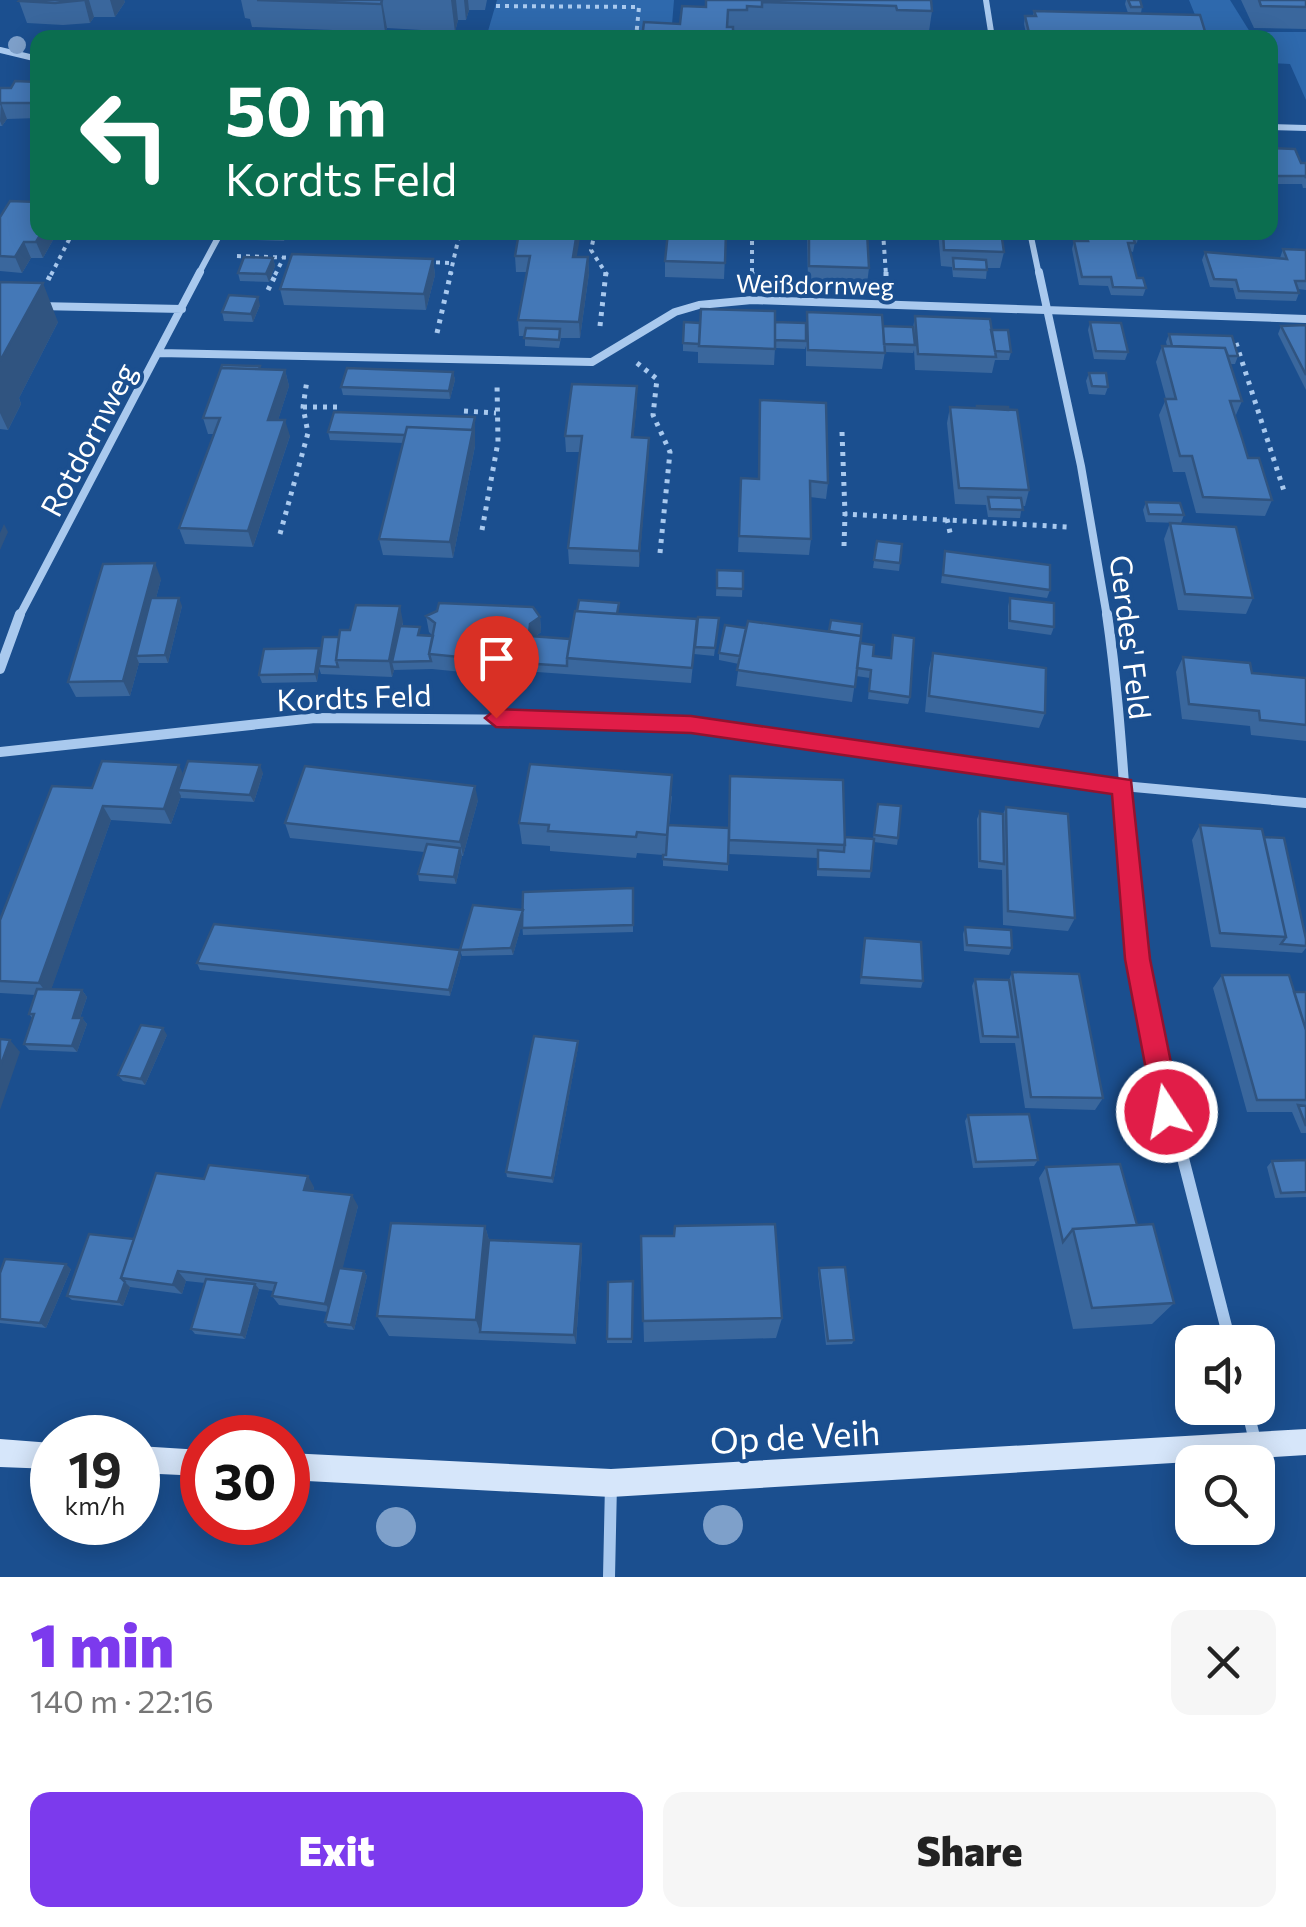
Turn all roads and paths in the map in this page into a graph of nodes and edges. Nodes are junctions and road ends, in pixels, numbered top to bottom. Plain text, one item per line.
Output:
1 (986, 0) edge
2 (496, 6) dead end
3 (637, 30) edge
4 (991, 30) edge
5 (0, 50) edge
6 (30, 57) edge
7 (1278, 126) edge
8 (1306, 128) edge
9 (69, 240) edge
10 (217, 240) edge
11 (457, 240) edge
12 (594, 240) edge
13 (752, 240) edge
14 (883, 240) edge
15 (1032, 240) edge
16 (209, 255) junction
17 (284, 257) junction
18 (302, 258) edge
19 (414, 261) edge
20 (450, 262) junction
21 (268, 290) dead end
22 (752, 300) junction
23 (33, 306) joint
24 (888, 306) junction
25 (182, 309) junction
26 (1047, 311) junction
27 (1228, 316) junction
28 (1306, 320) edge
29 (618, 347) junction
30 (159, 353) junction
31 (310, 356) junction
32 (432, 359) junction
33 (505, 360) junction
34 (592, 362) junction
35 (302, 408) junction
36 (340, 408) edge
37 (464, 411) dead end
38 (496, 413) junction
39 (842, 432) dead end
40 (1286, 494) dead end
41 (845, 514) junction
42 (947, 519) junction
43 (1093, 529) junction
44 (482, 530) dead end
45 (280, 534) dead end
46 (951, 537) dead end
47 (844, 546) dead end
48 (660, 553) dead end
49 (3, 654) edge
50 (0, 670) edge
51 (0, 752) edge
52 (1122, 786) junction
53 (1306, 803) edge
54 (1225, 1325) edge
55 (1306, 1442) edge
56 (1268, 1445) edge
57 (1175, 1451) edge
58 (0, 1453) edge
59 (30, 1455) edge
60 (310, 1469) edge
61 (611, 1483) junction
62 (610, 1577) edge

1 - 4 street
2 - 3 path
5 - 6 street
7 - 8 street
9 - 23 path
10 - 16 street, Rotdornweg
11 - 20 path
12 - 34 path
13 - 22 path
14 - 24 path
15 - 26 street, Gerdes' Feld
16 - 17 path
16 - 25 street, Rotdornweg
17 - 18 path
17 - 21 path
19 - 20 path
20 - 32 path
22 - 24 street, Weißdornweg
22 - 29 street, Weißdornweg
23 - 25 street
24 - 26 street, Weißdornweg
25 - 30 street, Rotdornweg
26 - 27 street, Weißdornweg
26 - 43 street, Gerdes' Feld
27 - 28 street, Weißdornweg
27 - 40 path
29 - 34 street, Weißdornweg
29 - 48 path
30 - 31 street
30 - 49 street, Rotdornweg
31 - 32 street
31 - 35 path
32 - 33 street
33 - 34 street
33 - 38 path
35 - 36 path
35 - 45 path
37 - 38 path
38 - 44 path
39 - 41 path
41 - 42 path
41 - 47 path
42 - 43 path
42 - 46 path
43 - 52 street, Gerdes' Feld
49 - 50 street, Rotdornweg
51 - 52 street, Kordts Feld
52 - 53 street, Kordts Feld
52 - 54 street, Gerdes' Feld
55 - 56 street, Op de Veih
57 - 61 street, Op de Veih
58 - 59 street
60 - 61 street, Op de Veih
61 - 62 street

